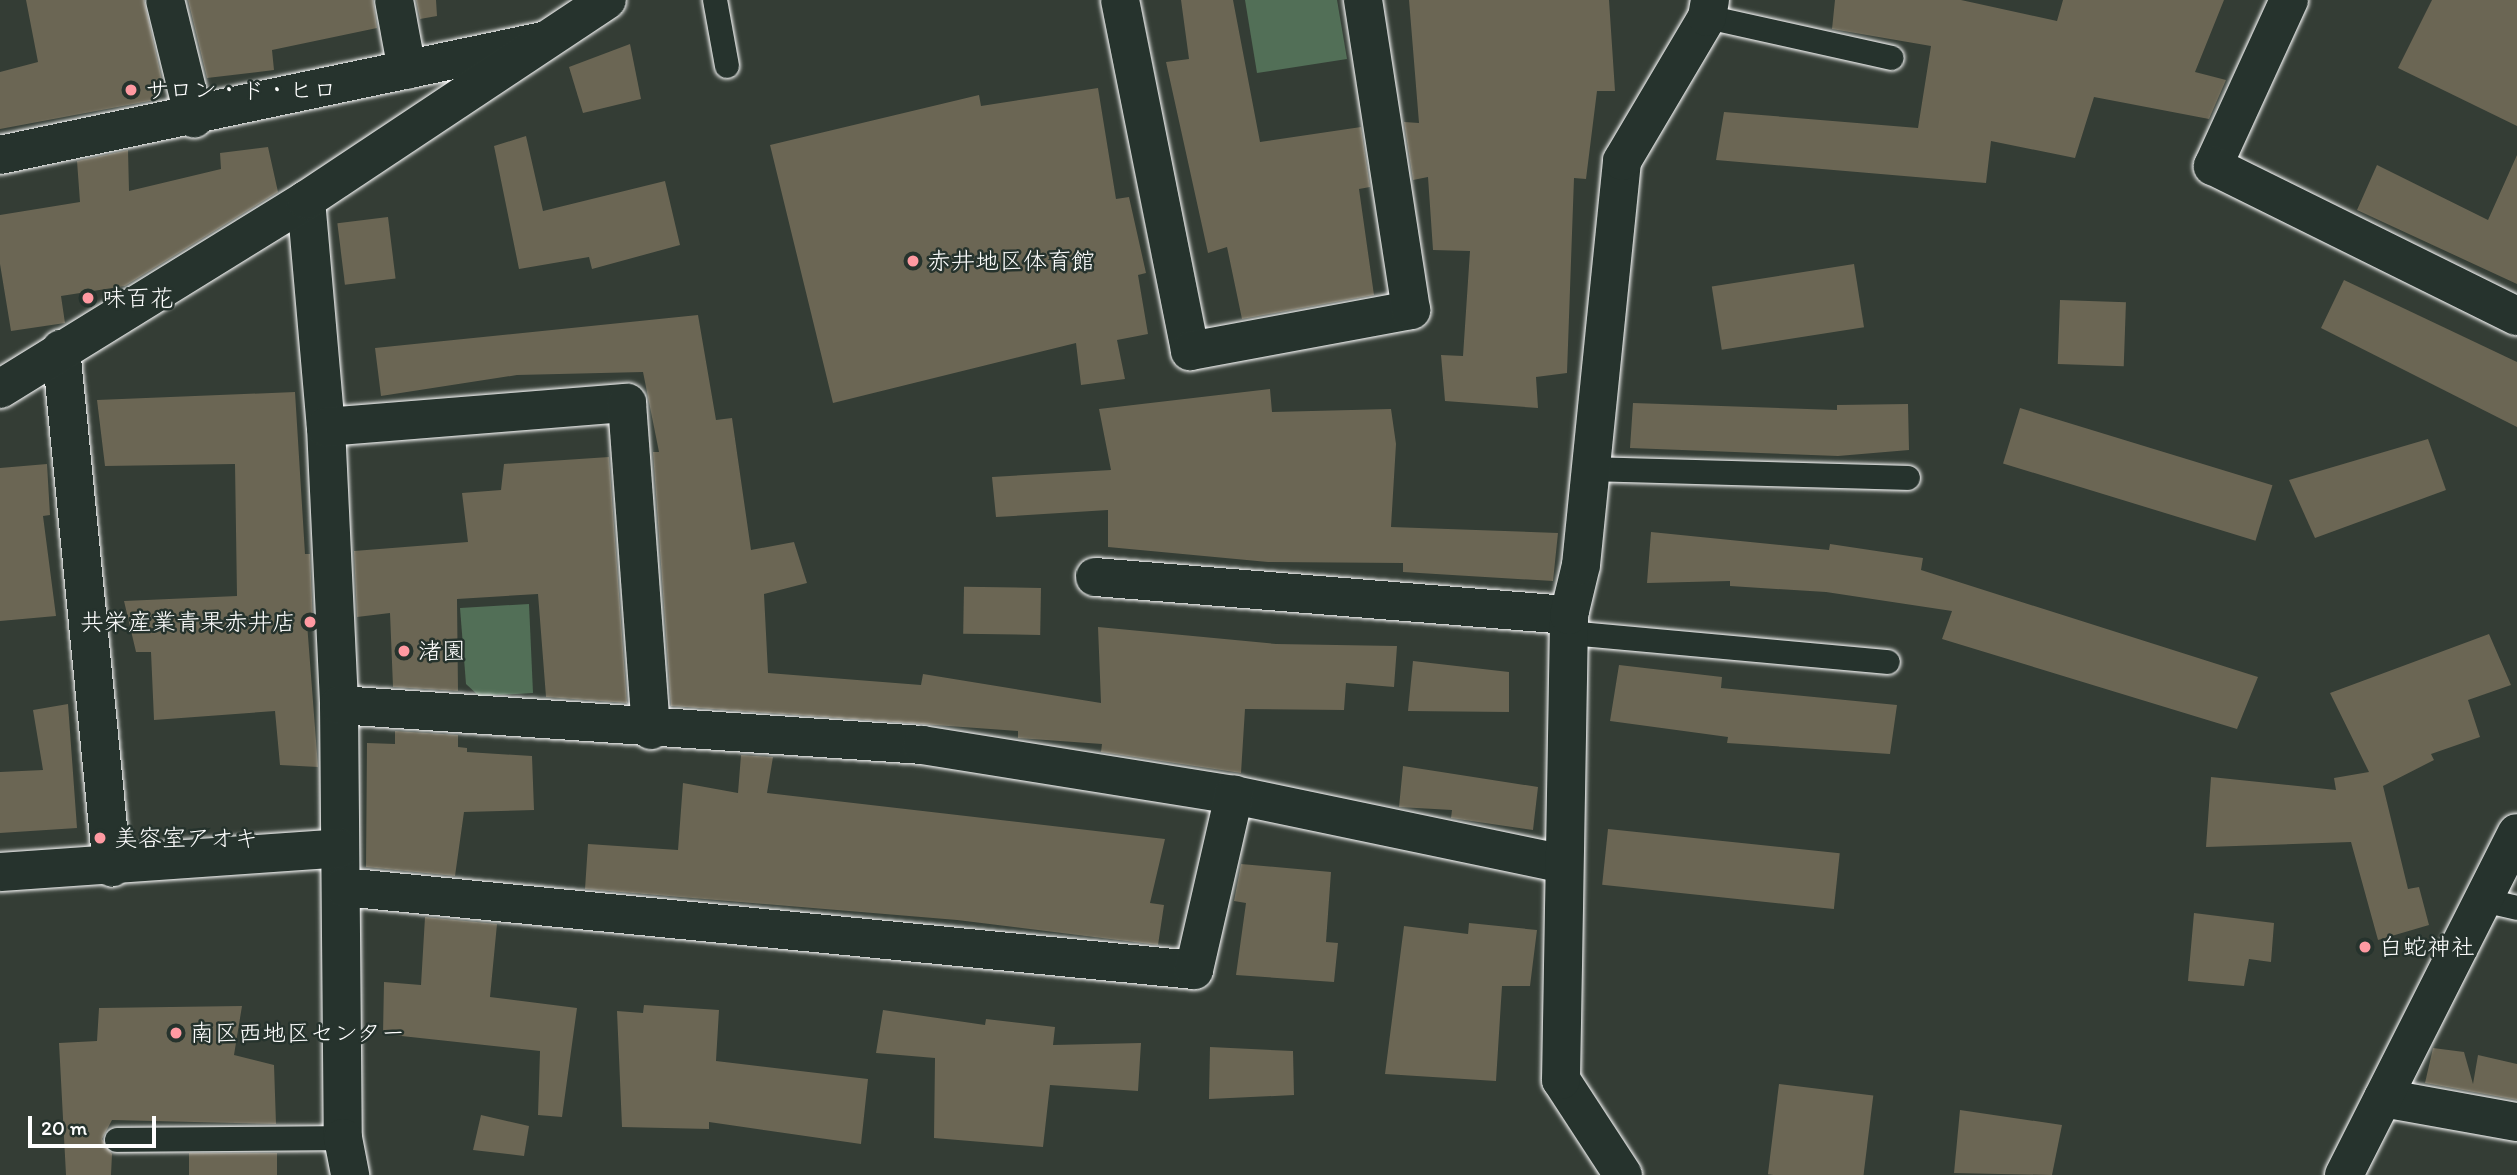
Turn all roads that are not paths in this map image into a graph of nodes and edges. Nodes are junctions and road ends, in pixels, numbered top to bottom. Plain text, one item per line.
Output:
1 (165, 0) edge
2 (394, 0) edge
3 (607, 0) edge
4 (715, 0) edge
5 (1121, 0) edge
6 (1363, 0) edge
7 (2289, 0) edge
8 (1708, 8) edge
9 (542, 41) junction
10 (1892, 58) dead end
11 (727, 66) dead end
12 (407, 70) junction
13 (194, 118) junction
14 (0, 155) edge
15 (306, 200) junction
16 (2517, 316) edge
17 (61, 349) junction
18 (0, 389) edge
19 (326, 427) junction
20 (1591, 469) junction
21 (1908, 478) dead end
22 (1095, 577) dead end
23 (1569, 624) junction
24 (1888, 662) dead end
25 (339, 705) junction
26 (651, 730) junction
27 (1234, 795) junction
28 (2517, 833) edge
29 (339, 848) junction
30 (1563, 864) junction
31 (113, 867) junction
32 (0, 872) edge
33 (344, 887) junction
34 (2500, 904) edge
35 (2383, 1098) junction
36 (2517, 1122) edge
37 (343, 1138) junction
38 (117, 1140) dead end
39 (350, 1175) edge
40 (1623, 1175) edge
41 (2344, 1175) edge

1 - 13 street
2 - 12 street
3 - 9 street
4 - 11 lane
5 - 6 street
7 - 16 street
8 - 10 lane
8 - 20 street
9 - 12 street
9 - 15 street
12 - 13 street
13 - 14 street
15 - 17 street
15 - 19 street
17 - 18 street
17 - 31 street
19 - 25 street
19 - 26 street
20 - 21 lane
20 - 23 street
22 - 23 street
23 - 24 lane
23 - 30 street
25 - 26 street
25 - 29 street
26 - 27 street
27 - 30 street
27 - 33 street
28 - 34 street
29 - 31 street
29 - 33 street
30 - 40 street
31 - 32 street
33 - 37 street
34 - 35 street
35 - 36 street
35 - 41 street
37 - 38 lane
37 - 39 street

